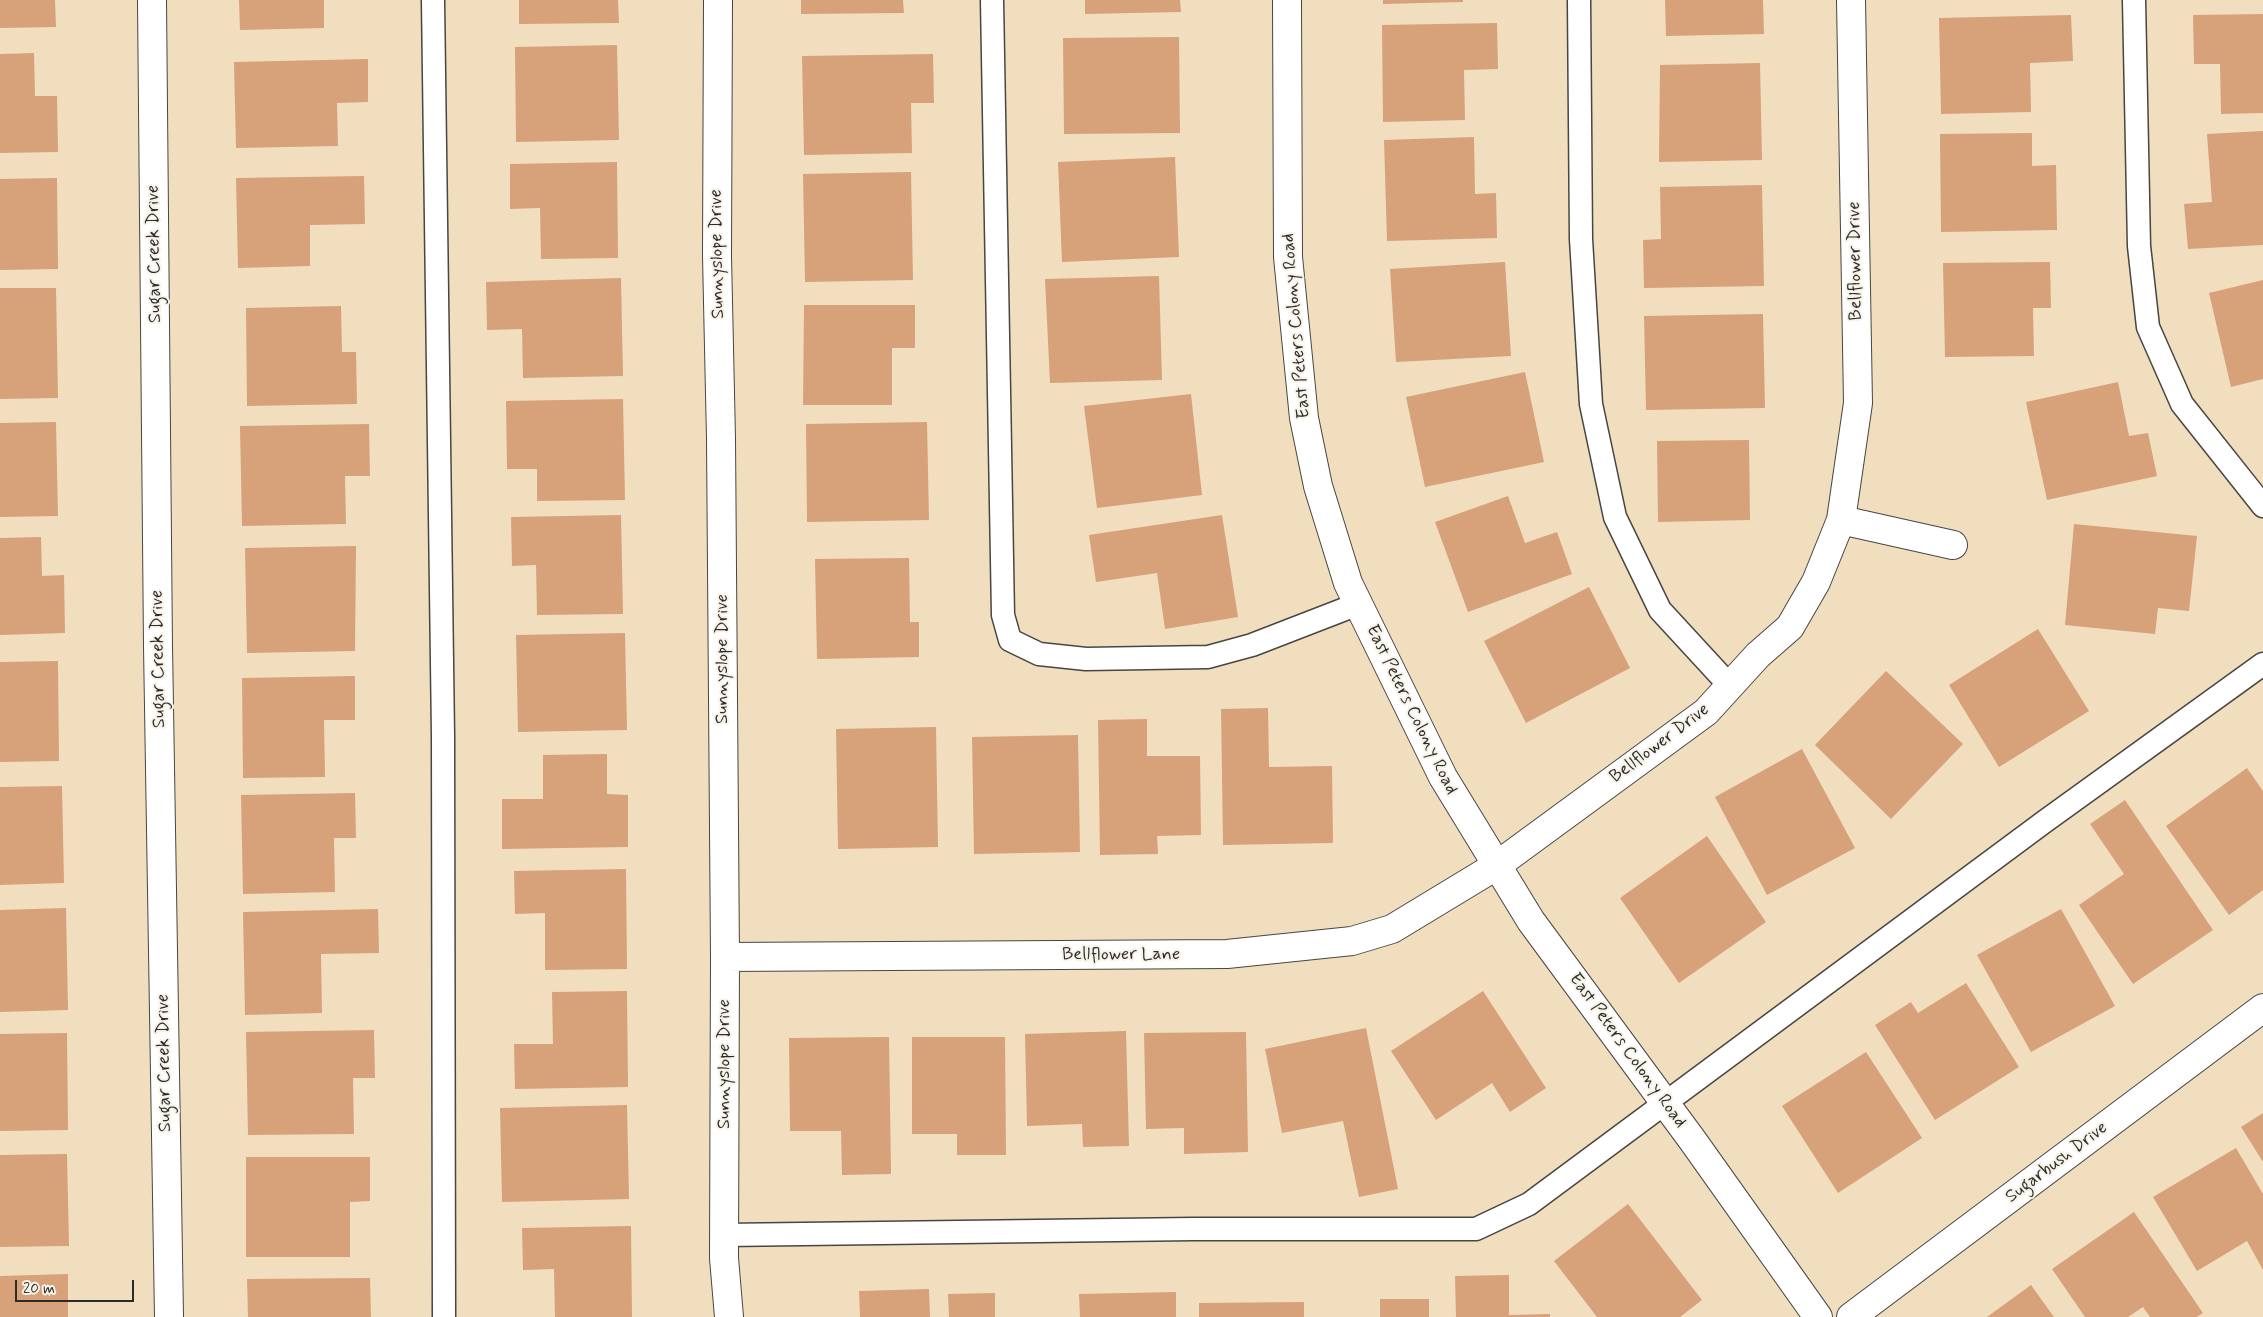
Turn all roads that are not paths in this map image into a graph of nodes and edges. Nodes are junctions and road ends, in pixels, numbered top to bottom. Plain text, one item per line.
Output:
1 (152, 0) edge
2 (433, 0) edge
3 (718, 0) edge
4 (992, 0) edge
5 (1287, 0) edge
6 (1579, 0) edge
7 (1851, 0) edge
8 (2134, 0) edge
9 (2263, 506) edge
10 (1841, 520) junction
11 (1953, 545) dead end
12 (1358, 604) junction
13 (2263, 664) edge
14 (1730, 686) junction
15 (1496, 866) junction
16 (725, 957) junction
17 (2263, 1008) edge
18 (1665, 1102) junction
19 (724, 1235) junction
20 (170, 1317) edge
21 (444, 1317) edge
22 (729, 1317) edge
23 (1818, 1317) edge
24 (1851, 1317) edge

1 - 20 street, Sugar Creek Drive
2 - 21 lane
3 - 16 street, Sunnyslope Drive
4 - 12 lane
5 - 12 street, East Peters Colony Road
6 - 14 lane
7 - 10 street, Bellflower Drive
8 - 9 lane
10 - 11 street
10 - 14 street, Bellflower Drive
12 - 15 street, East Peters Colony Road
13 - 18 lane
14 - 15 street, Bellflower Drive
15 - 16 street, Bellflower Lane
15 - 18 street, East Peters Colony Road
16 - 19 street, Sunnyslope Drive
17 - 24 street, Sugarbush Drive
18 - 19 lane
18 - 23 street, East Peters Colony Road
19 - 22 street, Sunnyslope Drive

